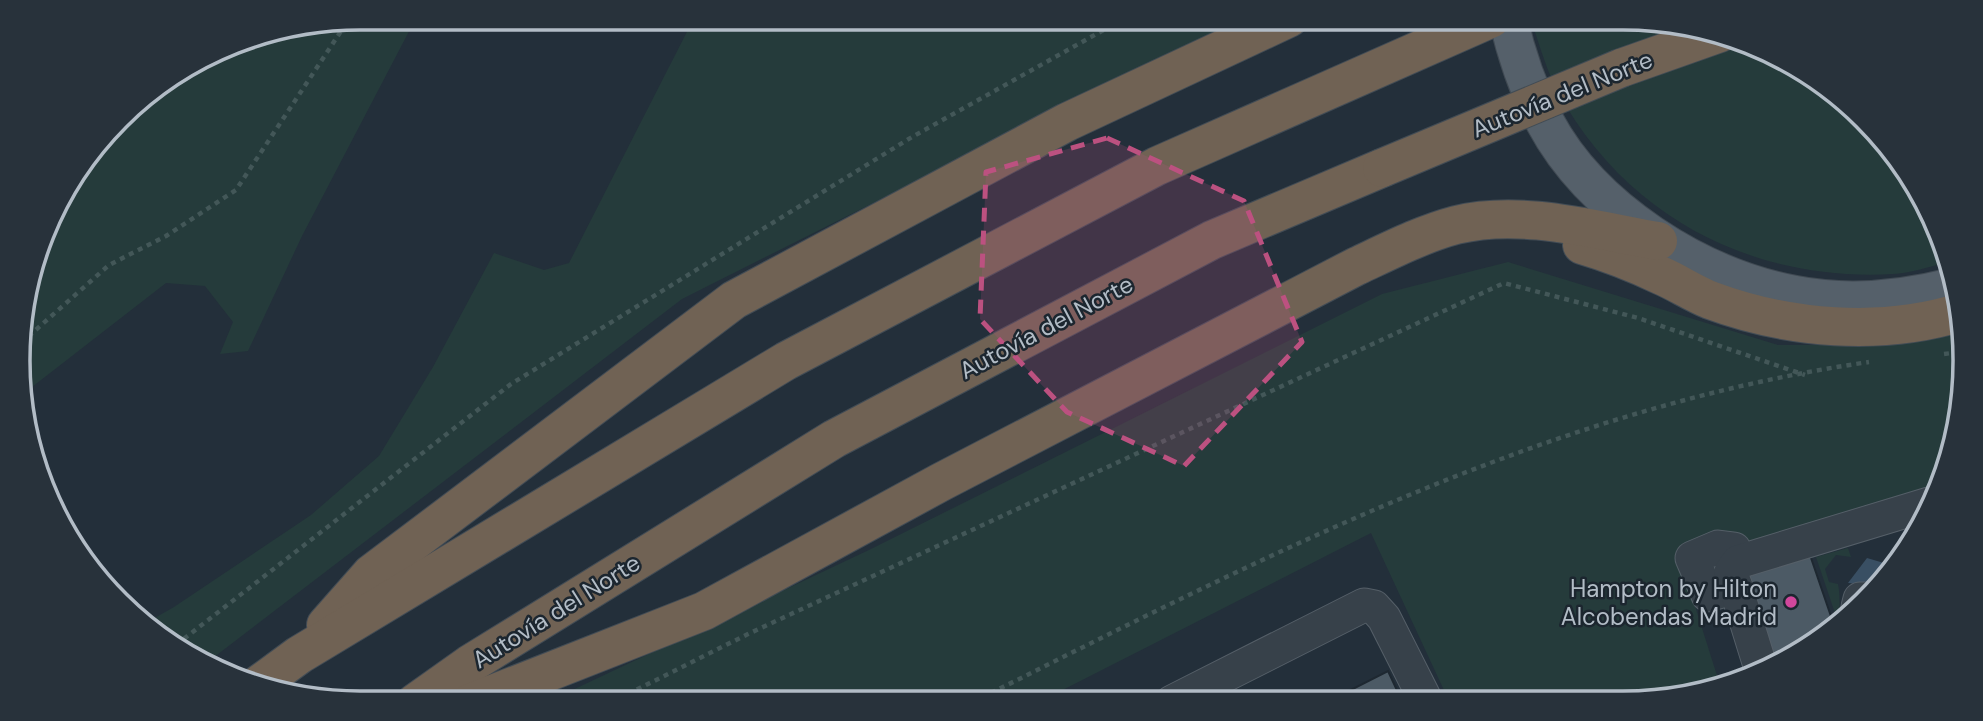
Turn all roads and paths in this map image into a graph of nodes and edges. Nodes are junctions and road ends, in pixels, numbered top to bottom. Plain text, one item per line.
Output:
1 (342, 30) edge
2 (1104, 30) edge
3 (1263, 30) edge
4 (1465, 30) edge
5 (1511, 30) edge
6 (1702, 39) edge
7 (1658, 241) junction
8 (1945, 289) edge
9 (1950, 314) edge
10 (1261, 319) junction
11 (31, 334) edge
12 (1953, 353) edge
13 (1933, 355) dead end
14 (1879, 361) dead end
15 (1805, 374) junction
16 (1919, 507) edge
17 (1734, 549) dead end
18 (1735, 587) junction
19 (183, 640) edge
20 (299, 655) junction
21 (1759, 662) edge
22 (267, 678) edge
23 (432, 691) edge
24 (501, 691) edge
25 (634, 691) edge
26 (995, 691) edge
27 (1194, 691) edge
28 (1421, 691) edge

1 - 11 path
2 - 19 path
3 - 20 highway
4 - 20 highway
5 - 7 main road
6 - 23 highway, Autovía del Norte, bridge
7 - 8 main road
7 - 10 highway
9 - 10 highway
10 - 24 highway
12 - 13 path
14 - 15 path
15 - 25 path
15 - 26 path
16 - 18 street
17 - 18 street
18 - 21 street
20 - 22 highway
27 - 28 street

